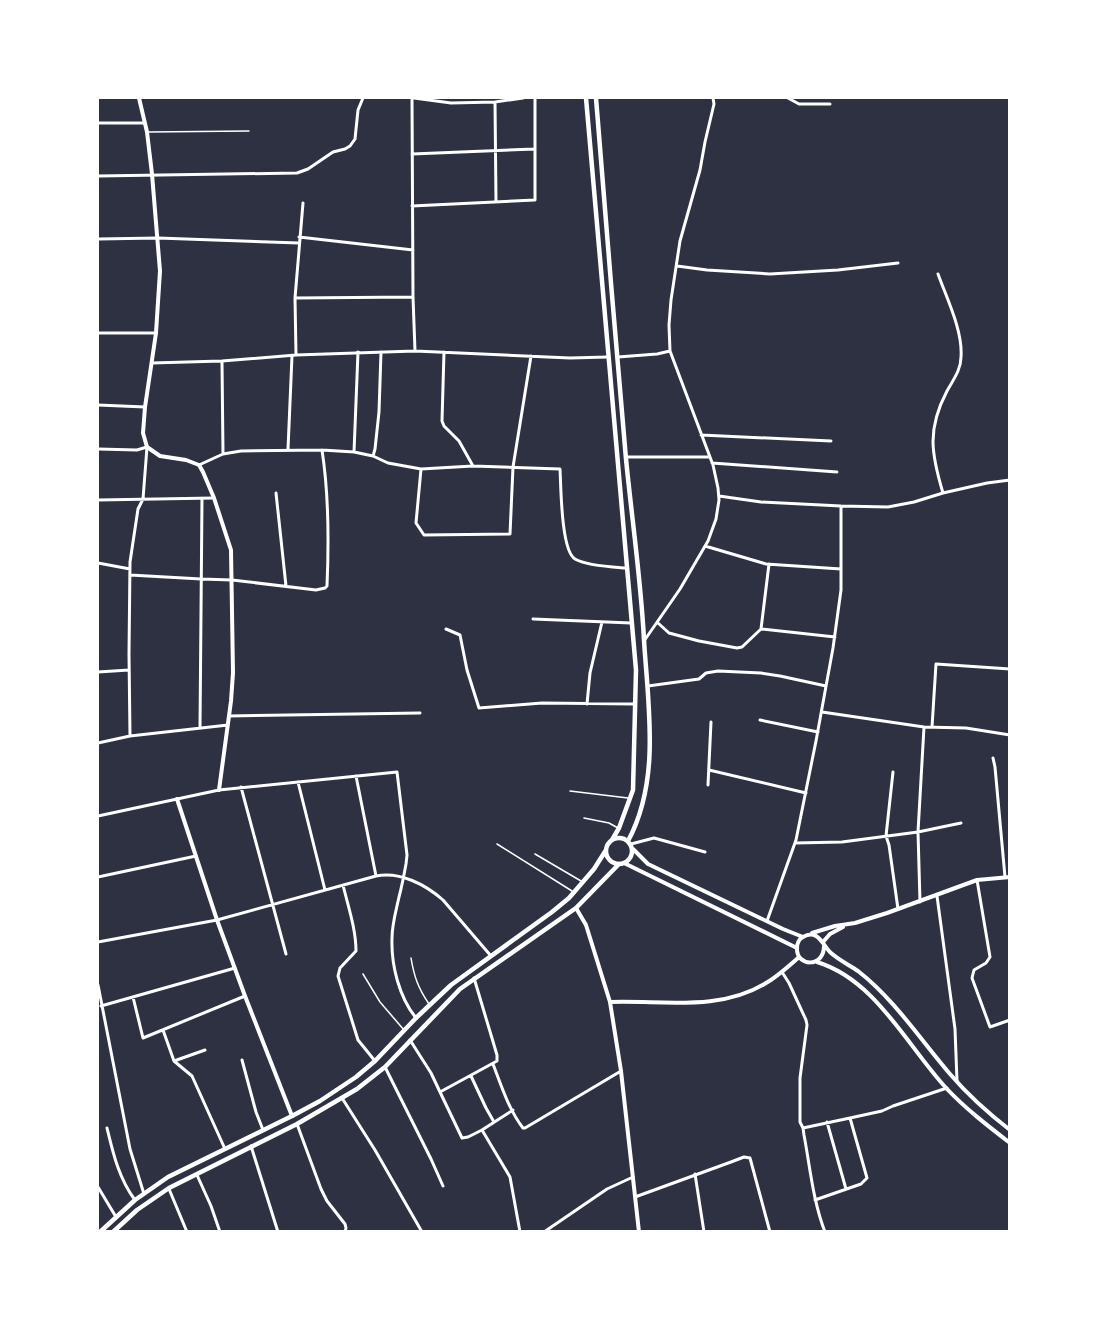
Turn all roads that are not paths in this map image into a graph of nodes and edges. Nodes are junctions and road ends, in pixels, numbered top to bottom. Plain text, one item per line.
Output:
1 (139, 98) edge
2 (363, 98) edge
3 (413, 98) edge
4 (523, 98) edge
5 (535, 98) edge
6 (586, 98) edge
7 (596, 98) edge
8 (713, 98) edge
9 (788, 98) edge
10 (495, 102) junction
11 (830, 104) dead end
12 (98, 123) edge
13 (145, 123) junction
14 (249, 131) dead end
15 (147, 132) junction
16 (535, 149) junction
17 (496, 151) junction
18 (412, 154) junction
19 (152, 174) junction
20 (98, 176) edge
21 (496, 202) junction
22 (303, 203) dead end
23 (412, 206) junction
24 (299, 237) junction
25 (158, 238) junction
26 (98, 239) edge
27 (299, 243) junction
28 (413, 250) junction
29 (898, 263) dead end
30 (677, 266) junction
31 (938, 274) dead end
32 (413, 297) junction
33 (295, 298) junction
34 (98, 333) edge
35 (156, 333) junction
36 (415, 351) junction
37 (670, 351) junction
38 (358, 352) junction
39 (381, 352) junction
40 (444, 352) junction
41 (294, 356) junction
42 (531, 356) junction
43 (608, 357) junction
44 (618, 357) junction
45 (222, 361) junction
46 (152, 363) junction
47 (98, 405) edge
48 (144, 406) junction
49 (701, 435) junction
50 (831, 441) dead end
51 (147, 447) junction
52 (98, 449) edge
53 (288, 449) junction
54 (322, 450) junction
55 (354, 452) junction
56 (223, 454) junction
57 (373, 456) junction
58 (626, 457) junction
59 (710, 457) junction
60 (712, 463) junction
61 (199, 465) junction
62 (472, 466) junction
63 (513, 467) junction
64 (421, 469) junction
65 (837, 472) dead end
66 (1010, 480) edge
67 (943, 493) junction
68 (276, 494) dead end
69 (719, 496) junction
70 (202, 498) junction
71 (214, 498) junction
72 (143, 499) junction
73 (98, 500) edge
74 (841, 506) junction
75 (705, 546) junction
76 (98, 563) edge
77 (769, 564) junction
78 (626, 568) junction
79 (130, 569) junction
80 (841, 569) junction
81 (130, 575) junction
82 (201, 579) junction
83 (232, 580) junction
84 (286, 586) junction
85 (533, 619) dead end
86 (602, 622) junction
87 (631, 623) junction
88 (658, 623) junction
89 (446, 629) dead end
90 (761, 629) junction
91 (835, 637) junction
92 (644, 641) junction
93 (1010, 669) edge
94 (129, 670) junction
95 (98, 672) edge
96 (648, 686) junction
97 (826, 686) junction
98 (586, 704) junction
99 (635, 704) junction
100 (822, 712) junction
101 (420, 713) dead end
102 (229, 716) junction
103 (760, 720) dead end
104 (711, 722) dead end
105 (228, 725) junction
106 (924, 727) junction
107 (932, 727) junction
108 (200, 728) junction
109 (818, 732) junction
110 (1010, 735) edge
111 (130, 736) junction
112 (98, 743) edge
113 (993, 758) dead end
114 (708, 770) junction
115 (893, 772) dead end
116 (356, 776) junction
117 (298, 782) junction
118 (708, 785) dead end
119 (241, 788) junction
120 (219, 790) junction
121 (570, 791) dead end
122 (806, 794) junction
123 (630, 798) junction
124 (177, 799) junction
125 (98, 816) edge
126 (584, 818) dead end
127 (962, 823) dead end
128 (619, 828) junction
129 (918, 832) junction
130 (886, 836) junction
131 (612, 840) junction
132 (795, 843) junction
133 (496, 844) dead end
134 (631, 845) junction
135 (606, 850) junction
136 (705, 852) dead end
137 (535, 854) dead end
138 (196, 856) junction
139 (622, 864) junction
140 (376, 876) junction
141 (98, 877) edge
142 (1007, 877) edge
143 (403, 878) junction
144 (977, 880) junction
145 (583, 882) junction
146 (343, 885) junction
147 (325, 890) junction
148 (574, 892) junction
149 (936, 896) junction
150 (920, 902) junction
151 (273, 905) junction
152 (576, 908) junction
153 (898, 909) junction
154 (217, 920) junction
155 (766, 921) junction
156 (846, 925) junction
157 (805, 936) junction
158 (98, 942) edge
159 (824, 944) junction
160 (797, 948) junction
161 (286, 954) dead end
162 (491, 956) junction
163 (411, 957) dead end
164 (800, 957) junction
165 (816, 961) junction
166 (235, 968) junction
167 (782, 972) junction
168 (363, 974) dead end
169 (474, 978) junction
170 (98, 985) edge
171 (245, 996) junction
172 (134, 997) junction
173 (610, 1002) junction
174 (429, 1005) junction
175 (101, 1006) junction
176 (103, 1016) junction
177 (98, 1017) edge
178 (416, 1018) junction
179 (1010, 1020) edge
180 (162, 1030) junction
181 (404, 1031) junction
182 (410, 1040) junction
183 (205, 1050) dead end
184 (242, 1060) dead end
185 (375, 1060) junction
186 (174, 1061) junction
187 (493, 1063) junction
188 (385, 1067) junction
189 (621, 1071) junction
190 (471, 1076) junction
191 (957, 1083) junction
192 (947, 1088) junction
193 (440, 1092) junction
194 (342, 1098) junction
195 (513, 1110) junction
196 (292, 1116) junction
197 (850, 1118) junction
198 (494, 1122) junction
199 (827, 1122) junction
200 (297, 1124) junction
201 (107, 1128) dead end
202 (803, 1128) junction
203 (482, 1130) junction
204 (1010, 1130) edge
205 (263, 1131) junction
206 (1010, 1143) edge
207 (251, 1146) junction
208 (225, 1149) junction
209 (196, 1173) junction
210 (695, 1174) junction
211 (633, 1177) junction
212 (443, 1186) dead end
213 (98, 1187) edge
214 (169, 1188) junction
215 (846, 1190) junction
216 (144, 1194) junction
217 (635, 1197) junction
218 (135, 1200) junction
219 (815, 1200) junction
220 (116, 1217) junction
221 (100, 1232) edge
222 (113, 1232) edge
223 (187, 1232) edge
224 (220, 1232) edge
225 (278, 1232) edge
226 (345, 1232) edge
227 (422, 1232) edge
228 (520, 1232) edge
229 (544, 1232) edge
230 (639, 1232) edge
231 (704, 1232) edge
232 (770, 1232) edge
233 (825, 1232) edge

1 - 13 street
2 - 19 street
3 - 10 street
3 - 18 street
4 - 10 street
5 - 16 street
6 - 43 main road
7 - 44 main road
8 - 30 street
9 - 11 street
10 - 17 street
12 - 13 street
13 - 15 street
14 - 15 lane
15 - 19 street
16 - 17 street
16 - 21 street
17 - 18 street
17 - 21 street
18 - 23 street
19 - 20 street
19 - 25 street
21 - 23 street
22 - 24 street
23 - 28 street
24 - 27 street
24 - 28 street
25 - 26 street
25 - 27 street
25 - 35 street
27 - 33 street
28 - 32 street
29 - 30 street
30 - 37 street
31 - 67 street
32 - 33 street
32 - 36 street
33 - 41 street
34 - 35 street
35 - 46 street
36 - 39 street
36 - 40 street
37 - 44 street
37 - 49 street
38 - 39 street
38 - 41 street
38 - 55 street
39 - 57 street
40 - 42 street
40 - 62 street
41 - 45 street
41 - 53 street
42 - 43 street
42 - 63 street
43 - 78 main road
44 - 58 main road
45 - 46 street
45 - 56 street
46 - 48 street
47 - 48 street
48 - 51 street
49 - 50 street
49 - 59 street
51 - 52 street
51 - 61 street
51 - 72 street
53 - 54 street
53 - 56 street
54 - 55 street
54 - 84 street
55 - 57 street
56 - 61 street
57 - 64 street
58 - 59 street
58 - 92 main road
59 - 60 street
60 - 65 street
60 - 69 street
61 - 71 street
62 - 63 street
62 - 64 street
63 - 64 street
63 - 78 street
66 - 67 street
67 - 74 street
68 - 84 street
69 - 74 street
69 - 75 street
70 - 71 street
70 - 72 street
70 - 82 street
71 - 83 street
72 - 73 street
72 - 79 street
74 - 80 street
75 - 77 street
75 - 88 street
76 - 79 street
77 - 80 street
77 - 90 street
78 - 87 main road
79 - 81 street
80 - 91 street
81 - 82 street
81 - 94 street
82 - 83 street
82 - 108 street
83 - 84 street
83 - 102 street
85 - 86 street
86 - 87 street
86 - 98 street
87 - 99 main road
88 - 90 street
88 - 92 street
89 - 98 street
90 - 91 street
91 - 97 street
92 - 96 main road
93 - 107 street
94 - 95 street
94 - 111 street
96 - 97 street
96 - 134 main road
97 - 100 street
98 - 99 street
99 - 123 main road
100 - 106 street
100 - 109 street
101 - 102 street
102 - 105 street
103 - 109 street
104 - 114 street
105 - 108 street
105 - 120 street
106 - 107 street
106 - 129 street
107 - 110 street
108 - 111 street
109 - 122 street
111 - 112 street
113 - 142 street
114 - 118 street
114 - 122 street
115 - 130 street
116 - 117 street
116 - 140 street
116 - 143 street
117 - 119 street
117 - 147 street
119 - 120 street
119 - 151 street
120 - 124 street
121 - 123 lane
122 - 132 street
123 - 128 main road
124 - 125 street
124 - 138 street
126 - 128 lane
127 - 129 street
128 - 131 main road
129 - 130 street
129 - 150 street
130 - 132 street
130 - 153 street
131 - 134 main road
131 - 135 main road
132 - 155 street
133 - 148 lane
134 - 136 street
134 - 139 main road
134 - 155 street
135 - 139 main road
135 - 145 main road
137 - 145 lane
138 - 141 street
138 - 154 street
139 - 152 main road
139 - 160 street
140 - 143 street
140 - 146 street
142 - 144 street
143 - 162 street
143 - 178 street
144 - 149 street
144 - 179 street
145 - 148 main road
146 - 147 street
146 - 185 street
147 - 151 street
148 - 162 main road
149 - 150 street
149 - 191 street
150 - 153 street
151 - 154 street
151 - 161 street
152 - 169 main road
152 - 173 street
153 - 156 street
154 - 158 street
154 - 166 street
155 - 157 street
156 - 157 street
156 - 159 street
157 - 159 street
157 - 160 street
159 - 165 street
159 - 191 street
160 - 164 street
162 - 174 main road
163 - 174 lane
164 - 165 street
164 - 167 street
165 - 192 street
166 - 171 street
166 - 172 street
167 - 173 street
167 - 202 street
168 - 181 lane
169 - 182 main road
169 - 187 street
170 - 175 street
171 - 180 street
171 - 196 street
172 - 175 street
172 - 180 street
173 - 189 street
174 - 178 main road
175 - 176 street
176 - 177 street
176 - 216 street
178 - 181 main road
180 - 186 street
181 - 185 main road
182 - 188 main road
182 - 193 street
183 - 186 street
184 - 205 street
185 - 196 main road
186 - 208 street
187 - 190 street
187 - 195 street
188 - 194 main road
188 - 212 street
189 - 195 street
189 - 211 street
190 - 193 street
190 - 198 street
191 - 204 street
192 - 197 street
192 - 206 street
193 - 203 street
194 - 200 main road
194 - 227 street
195 - 198 street
196 - 205 main road
197 - 199 street
197 - 215 street
198 - 203 street
199 - 202 street
199 - 215 street
200 - 207 main road
200 - 226 street
201 - 218 street
202 - 219 street
203 - 228 street
205 - 208 main road
207 - 209 main road
207 - 225 street
208 - 216 main road
209 - 214 main road
209 - 224 street
210 - 217 street
210 - 231 street
210 - 232 street
211 - 217 street
211 - 229 street
213 - 220 street
214 - 222 main road
214 - 223 street
215 - 219 street
216 - 218 main road
217 - 230 street
218 - 220 main road
219 - 233 street
220 - 221 main road

